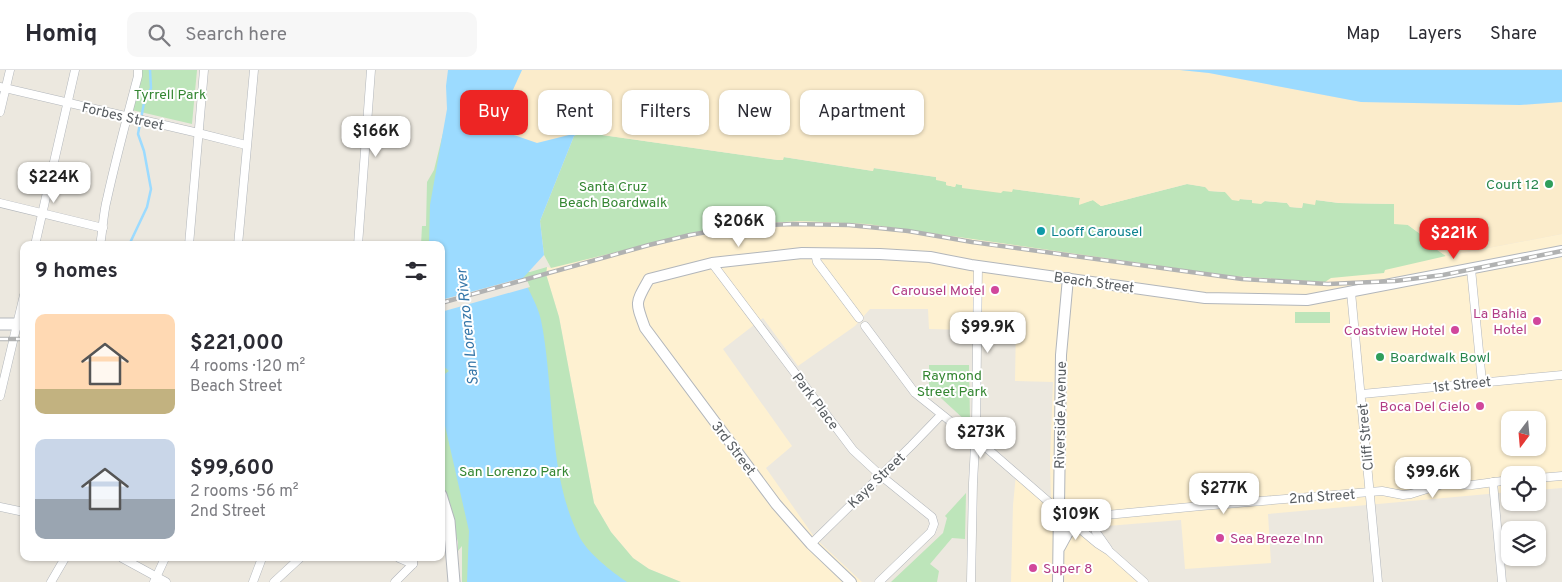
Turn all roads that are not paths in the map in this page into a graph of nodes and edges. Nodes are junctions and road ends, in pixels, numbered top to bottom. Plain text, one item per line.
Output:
1 (10, 70) edge
2 (75, 70) edge
3 (138, 70) edge
4 (204, 70) edge
5 (254, 70) edge
6 (371, 70) edge
7 (3, 88) edge
8 (68, 104) junction
9 (0, 112) edge
10 (127, 117) junction
11 (198, 133) junction
12 (246, 145) junction
13 (0, 203) edge
14 (43, 213) junction
15 (104, 228) junction
16 (36, 241) edge
17 (101, 241) edge
18 (189, 241) edge
19 (238, 241) edge
20 (358, 241) edge
21 (1562, 251) edge
22 (815, 252) junction
23 (712, 263) junction
24 (978, 266) junction
25 (1471, 269) junction
26 (1068, 278) junction
27 (1351, 292) junction
28 (637, 301) joint
29 (20, 302) edge
30 (859, 318) dead end
31 (10, 323) edge
32 (865, 326) dead end
33 (1562, 375) edge
34 (1482, 382) junction
35 (1362, 394) junction
36 (0, 396) edge
37 (941, 415) junction
38 (975, 441) junction
39 (880, 475) junction
40 (1562, 476) edge
41 (1546, 477) edge
42 (1501, 481) edge
43 (1493, 482) junction
44 (1370, 492) junction
45 (0, 507) edge
46 (445, 508) edge
47 (20, 511) edge
48 (1059, 511) junction
49 (1096, 516) junction
50 (1073, 523) junction
51 (810, 544) junction
52 (1059, 550) junction
53 (1109, 551) junction
54 (63, 561) edge
55 (127, 561) edge
56 (164, 561) edge
57 (261, 561) edge
58 (297, 561) edge
59 (413, 561) edge
60 (155, 579) edge
61 (51, 582) edge
62 (166, 582) edge
63 (253, 582) edge
64 (274, 582) edge
65 (395, 582) edge
66 (454, 582) edge
67 (851, 582) edge
68 (879, 582) edge
69 (971, 582) edge
70 (1058, 582) edge
71 (1144, 582) edge
72 (1378, 582) edge
73 (1502, 582) edge

1 - 7 street
2 - 8 street
3 - 10 street
4 - 11 street
5 - 12 street
6 - 20 street
7 - 8 street, Forbes Street
7 - 9 street
8 - 10 street, Forbes Street
8 - 14 street
10 - 11 street, Forbes Street
10 - 15 street
11 - 12 street, Forbes Street
11 - 18 street
12 - 19 street
13 - 14 street
14 - 15 street
14 - 16 street
15 - 17 street
21 - 25 street, Beach Street
22 - 23 street, Beach Street
22 - 24 street, Beach Street
22 - 30 street
23 - 28 street, Beach Street
23 - 39 street, Park Place
24 - 26 street, Beach Street
24 - 38 street
25 - 27 street, Beach Street
25 - 34 street
26 - 27 street, Beach Street
26 - 48 street, Riverside Avenue
27 - 35 street, Cliff Street
28 - 51 street, 3rd Street
29 - 31 street
31 - 36 street
32 - 37 street
33 - 34 street, 1st Street
34 - 35 street, 1st Street
35 - 44 street, Cliff Street
37 - 38 street
37 - 39 street, Kaye Street
38 - 48 street
38 - 69 street
39 - 51 street, Kaye Street
39 - 68 street, Park Place
40 - 41 street
42 - 43 street, 2nd Street
43 - 44 street, 2nd Street
43 - 73 street
44 - 49 street, 2nd Street
44 - 72 street, Cliff Street
45 - 47 street
46 - 66 main road
48 - 50 street
48 - 52 street, Riverside Avenue
49 - 50 street, 2nd Street
49 - 53 street
50 - 52 street
50 - 53 street
51 - 67 street, 3rd Street
52 - 70 street, Riverside Avenue
53 - 71 street
54 - 61 street
55 - 60 street
56 - 60 street
57 - 63 street
58 - 64 street
59 - 65 street
60 - 62 street

